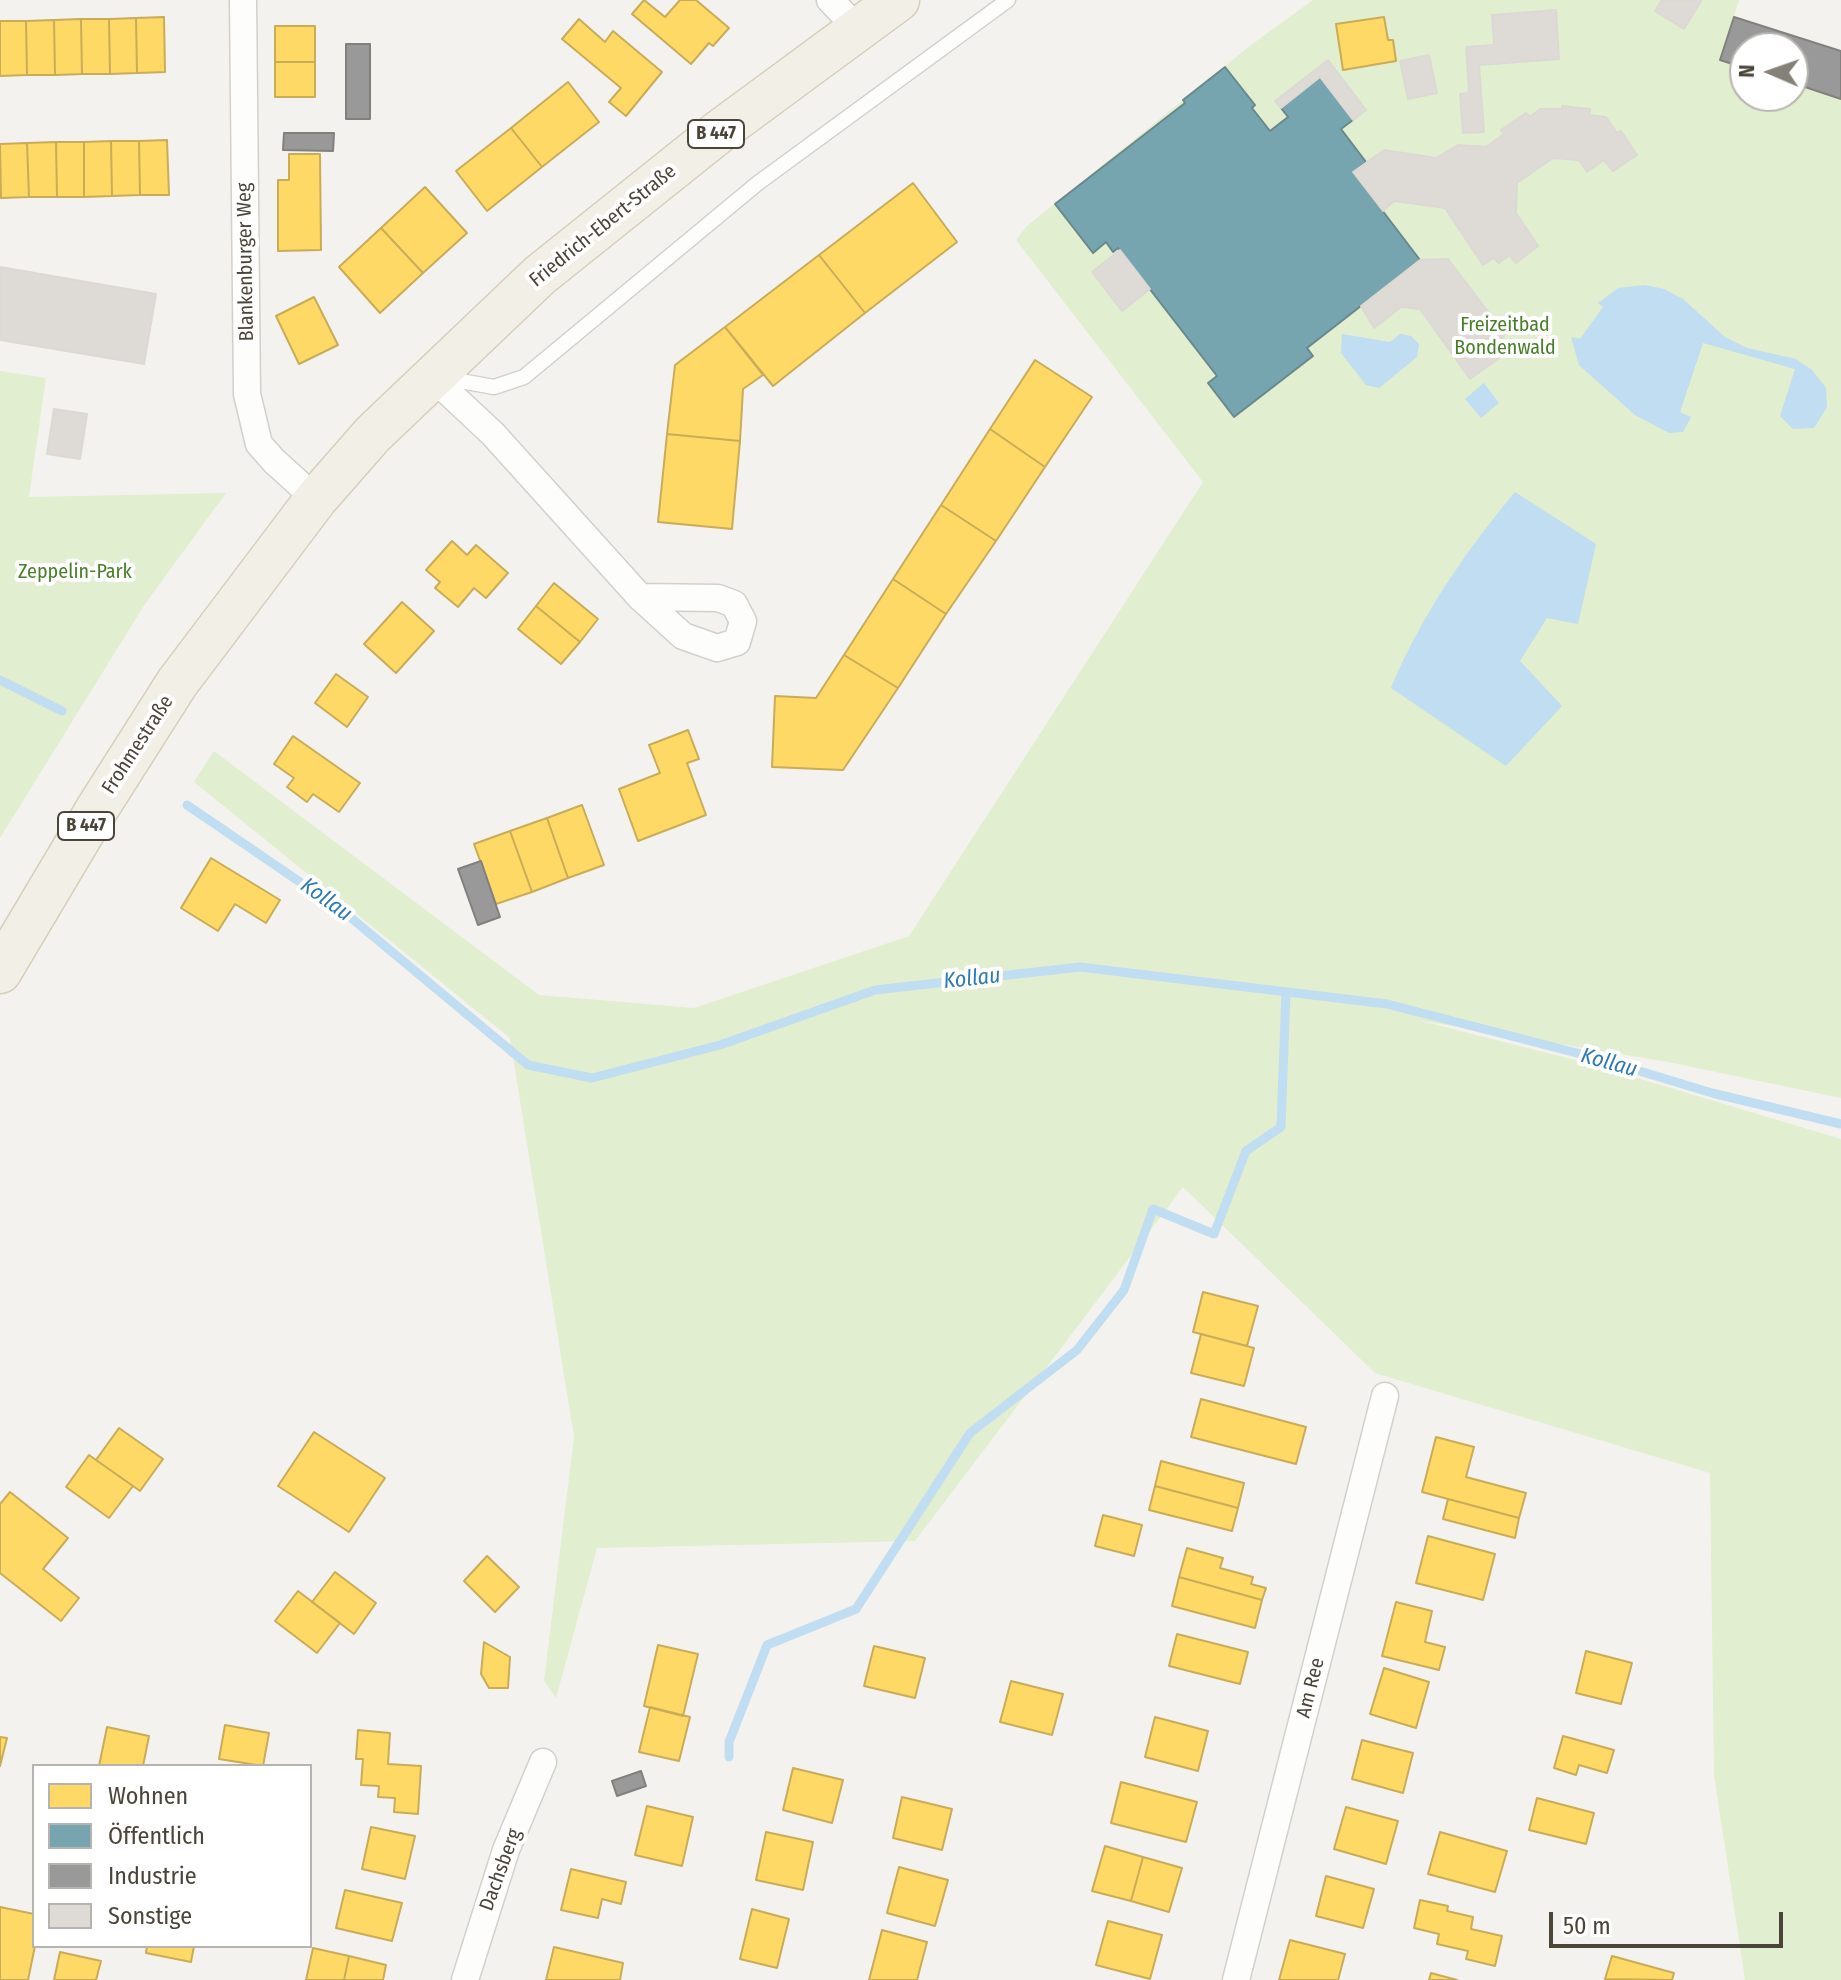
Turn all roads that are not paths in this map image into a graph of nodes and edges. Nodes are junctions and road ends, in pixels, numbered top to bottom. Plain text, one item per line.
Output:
1 (243, 0) edge
2 (898, 0) edge
3 (1008, 0) edge
4 (844, 14) edge
5 (431, 376) junction
6 (316, 499) junction
7 (640, 597) dead end
8 (177, 683) joint
9 (0, 972) edge
10 (1385, 1396) dead end
11 (543, 1762) dead end
12 (465, 1980) edge
13 (1236, 1980) edge

1 - 6 street, Blankenburger Weg
2 - 4 main road, Friedrich-Ebert-Straße / B 447
3 - 5 lane
4 - 5 main road, Friedrich-Ebert-Straße / B 447
5 - 6 main road, Friedrich-Ebert-Straße / B 447
5 - 7 street
6 - 8 main road, Friedrich-Ebert-Straße / B 447
8 - 9 main road, Frohmestraße / B 447
10 - 13 street, Am Ree
11 - 12 street, Dachsberg

